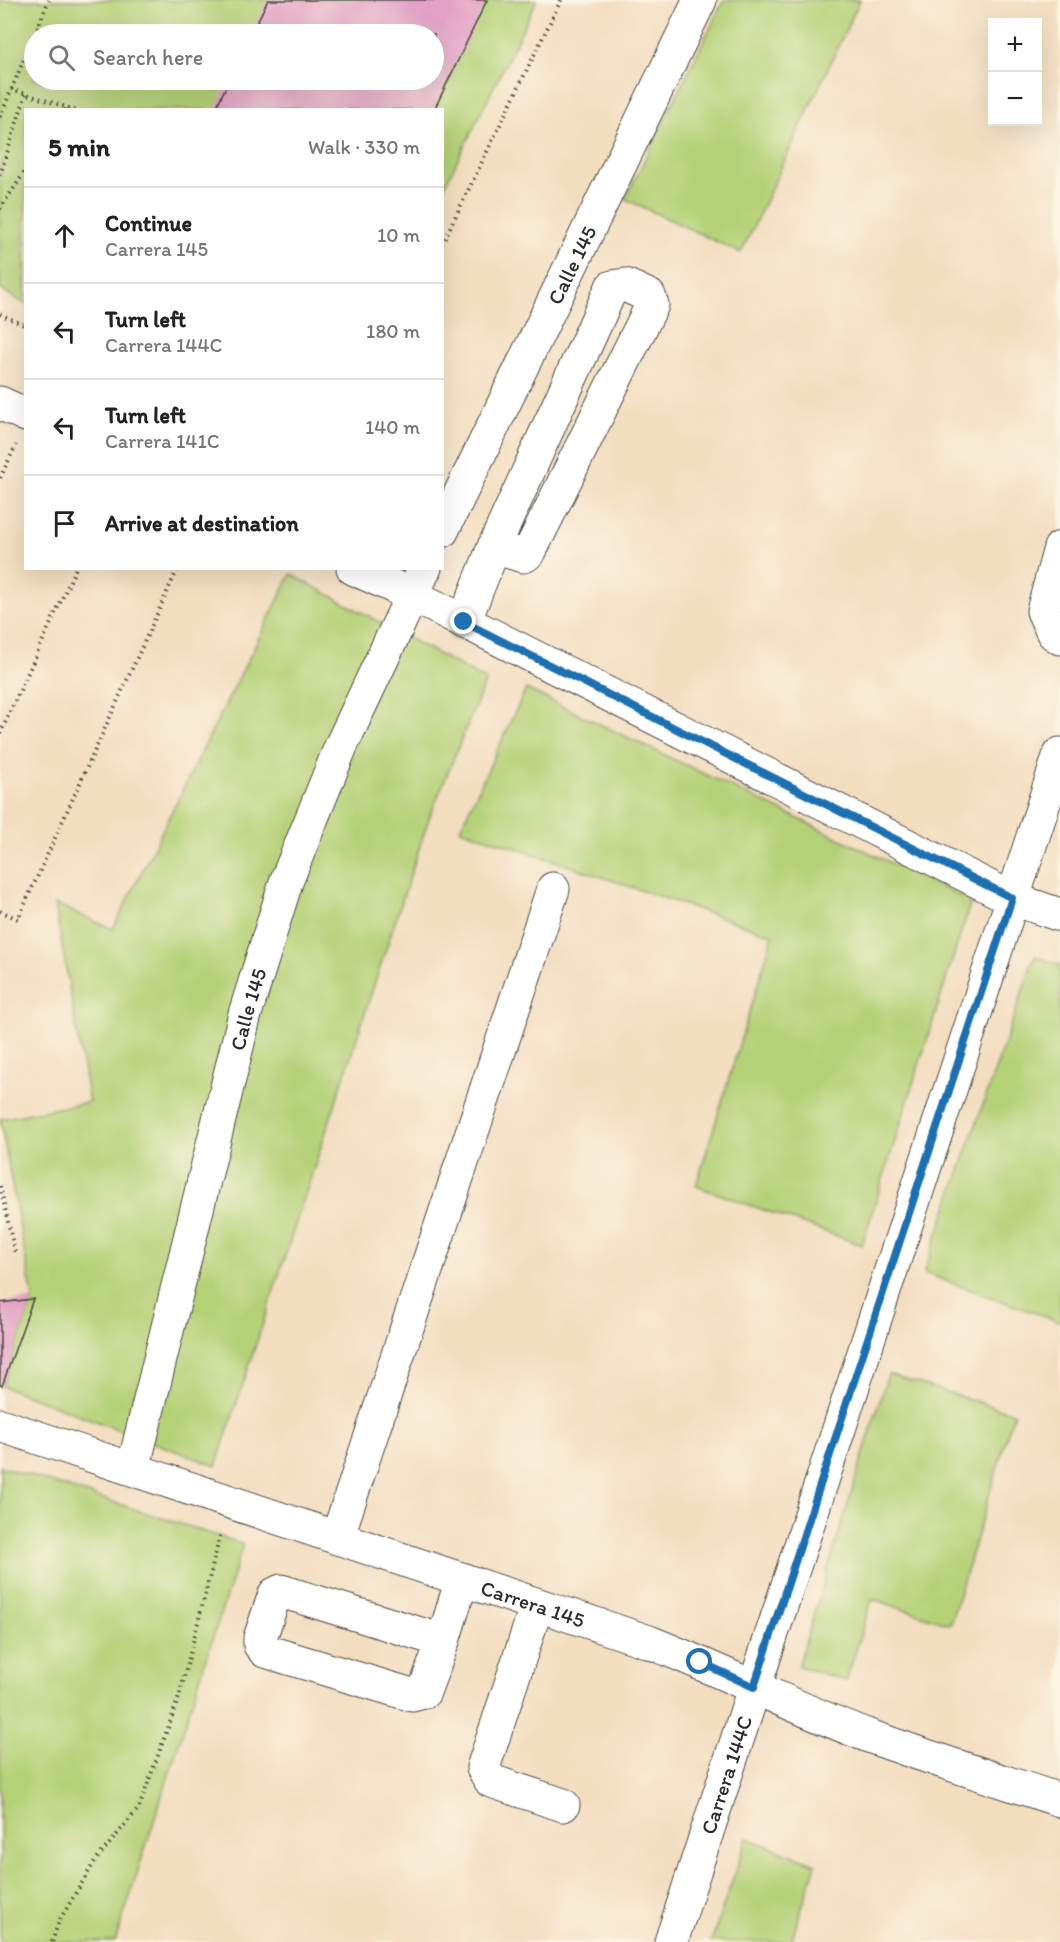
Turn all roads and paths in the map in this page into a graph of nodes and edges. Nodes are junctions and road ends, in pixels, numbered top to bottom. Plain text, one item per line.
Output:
1 (49, 0) edge
2 (561, 0) edge
3 (700, 0) edge
4 (39, 24) edge
5 (24, 58) edge
6 (11, 89) junction
7 (26, 94) junction
8 (63, 108) edge
9 (0, 117) edge
10 (24, 173) edge
11 (0, 175) edge
12 (0, 209) edge
13 (444, 240) edge
14 (0, 314) edge
15 (24, 325) edge
16 (0, 403) edge
17 (23, 425) edge
18 (0, 478) edge
19 (444, 527) edge
20 (494, 547) junction
21 (1060, 548) edge
22 (75, 570) edge
23 (177, 570) edge
24 (362, 570) edge
25 (418, 582) edge
26 (464, 622) junction
27 (1060, 638) edge
28 (0, 734) edge
29 (1060, 754) edge
30 (553, 889) dead end
31 (1012, 898) junction
32 (0, 911) edge
33 (1060, 915) edge
34 (0, 1186) edge
35 (15, 1253) dead end
36 (0, 1425) edge
37 (133, 1470) junction
38 (229, 1501) junction
39 (337, 1538) junction
40 (462, 1579) junction
41 (537, 1605) junction
42 (443, 1641) junction
43 (754, 1687) junction
44 (1060, 1800) edge
45 (563, 1804) dead end
46 (52, 1942) edge
47 (671, 1942) edge

1 - 4 path
2 - 13 path
3 - 19 street, Calle 145
5 - 6 path
6 - 7 path
6 - 9 path
7 - 8 path
7 - 11 path
10 - 12 path
14 - 15 path
16 - 17 street
17 - 18 path
20 - 20 street
20 - 26 street
21 - 27 street
22 - 28 path
23 - 32 path
24 - 25 street
25 - 26 street
25 - 37 street, Calle 145
26 - 31 street
29 - 31 street, Carrera 144C
30 - 39 street
31 - 33 street
31 - 43 street, Carrera 144C
34 - 35 path
36 - 37 street, Carrera 145
37 - 38 street, Carrera 145
38 - 39 street, Carrera 145
38 - 46 path
39 - 40 street, Carrera 145
40 - 41 street, Carrera 145
40 - 42 street
41 - 43 street, Carrera 145
41 - 45 street
42 - 42 street
43 - 44 street, Carrera 145
43 - 47 street, Carrera 144C

